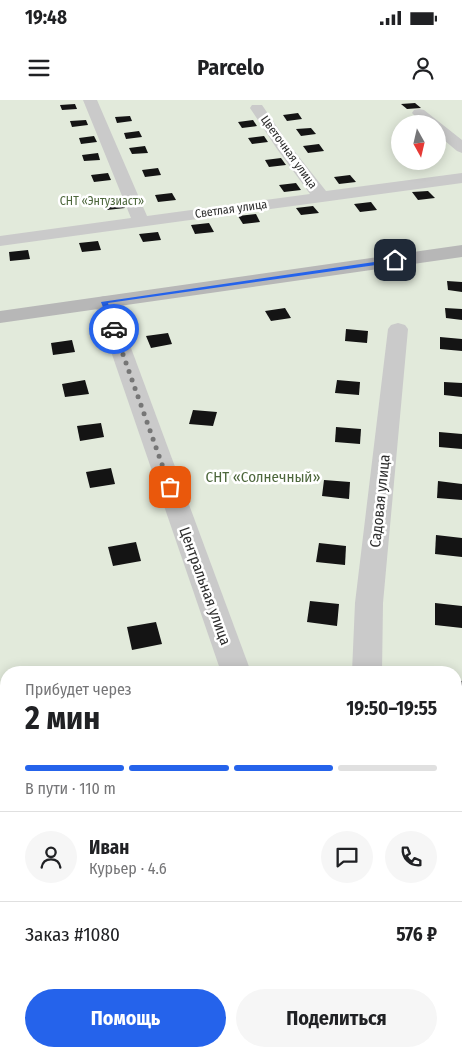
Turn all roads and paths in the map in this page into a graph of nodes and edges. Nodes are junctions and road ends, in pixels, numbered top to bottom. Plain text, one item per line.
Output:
1 (90, 100) edge
2 (257, 108) dead end
3 (419, 113) dead end
4 (421, 115) edge
5 (446, 135) edge
6 (462, 148) edge
7 (462, 178) edge
8 (321, 196) junction
9 (141, 222) junction
10 (0, 241) edge
11 (462, 251) edge
12 (104, 302) junction
13 (0, 317) edge
14 (398, 329) dead end
15 (234, 666) edge
16 (367, 666) edge

1 - 9 street
2 - 8 street, Цветочная улица
3 - 4 street
5 - 6 street
7 - 8 street, Светлая улица
8 - 9 street, Светлая улица
9 - 10 street, Светлая улица
11 - 12 street
12 - 13 street
12 - 15 street, Центральная улица
14 - 16 street, Садовая улица

